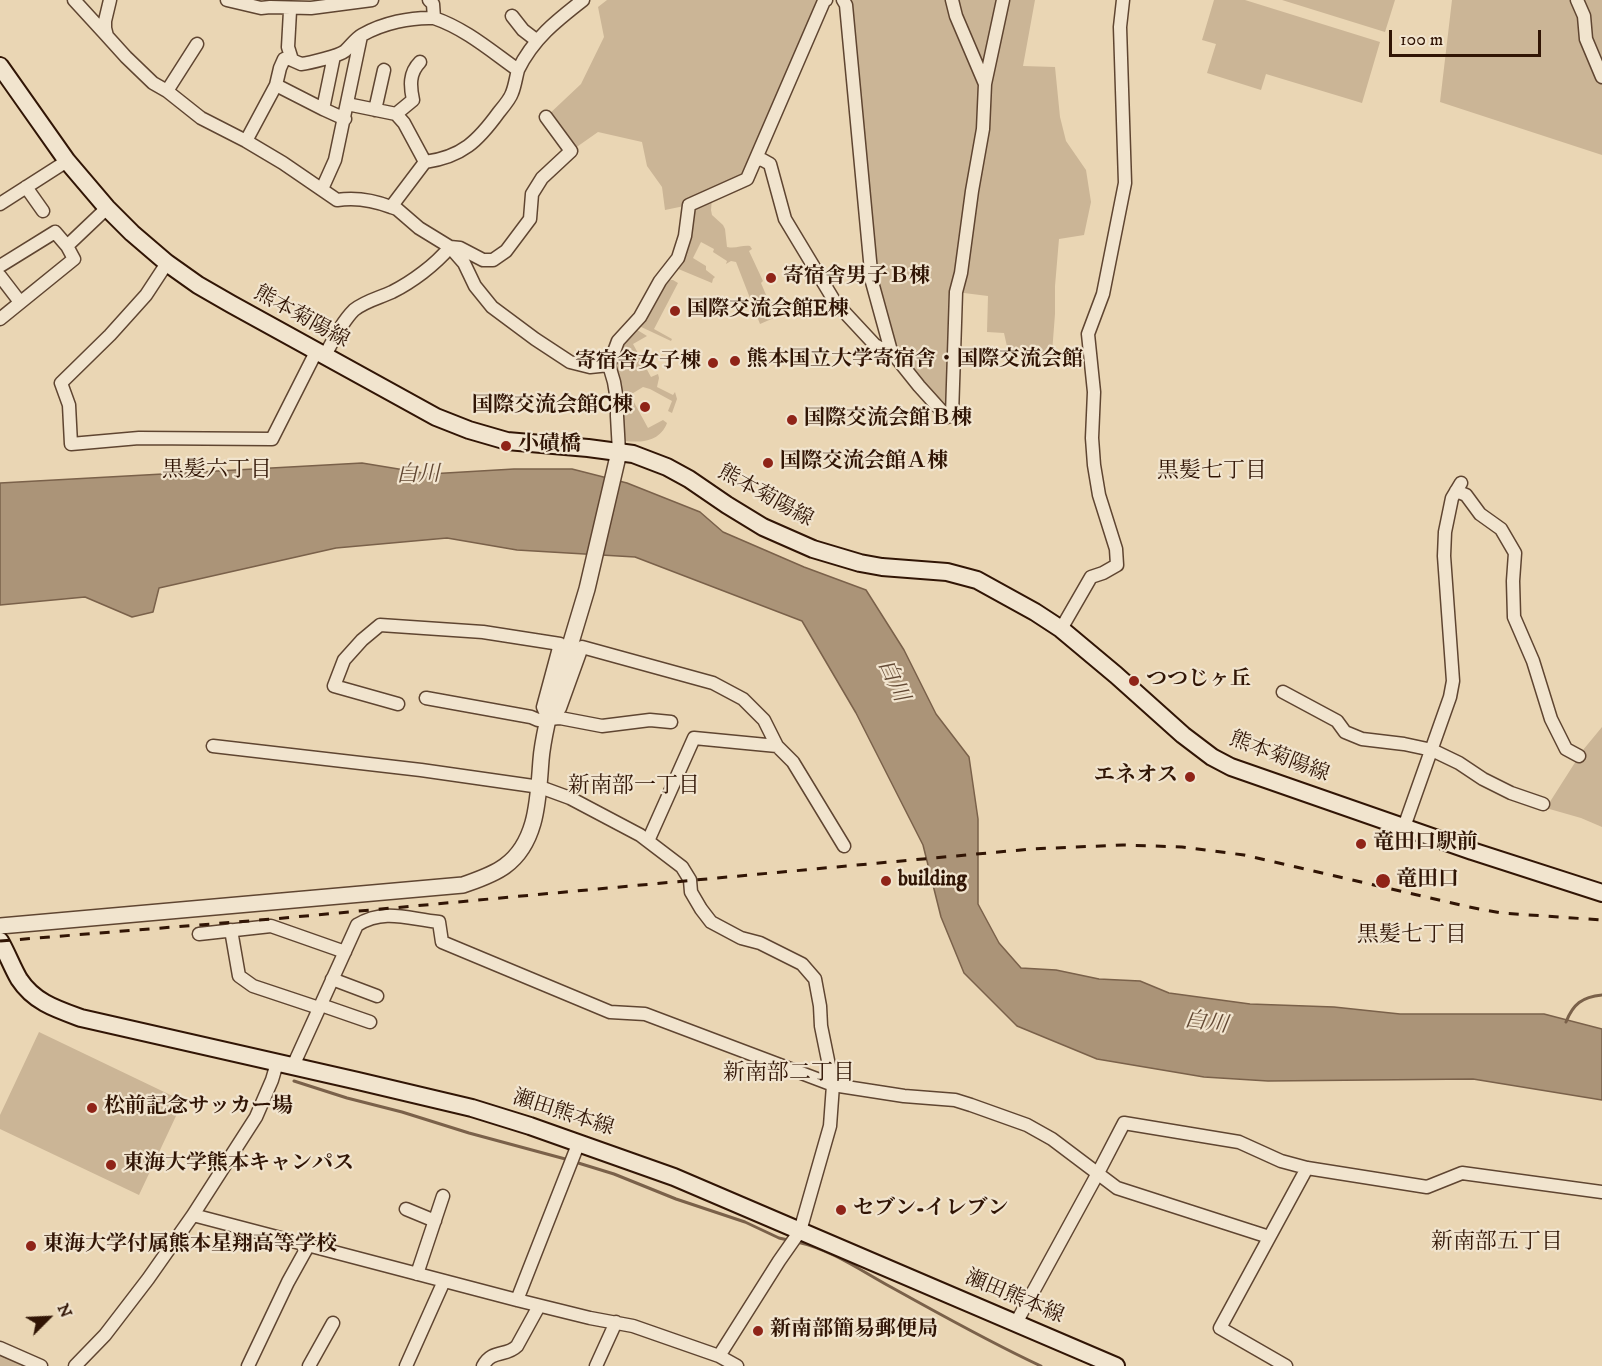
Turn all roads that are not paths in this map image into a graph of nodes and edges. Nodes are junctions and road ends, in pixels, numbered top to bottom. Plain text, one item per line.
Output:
1 (74, 0) edge
2 (110, 0) edge
3 (226, 0) edge
4 (372, 0) edge
5 (429, 0) edge
6 (583, 0) edge
7 (826, 0) edge
8 (843, 0) edge
9 (952, 0) edge
10 (1003, 0) edge
11 (1123, 0) edge
12 (1577, 0) edge
13 (292, 8) junction
14 (512, 16) dead end
15 (434, 18) junction
16 (107, 36) junction
17 (361, 36) junction
18 (536, 40) junction
19 (197, 44) dead end
20 (334, 56) junction
21 (292, 60) junction
22 (420, 62) dead end
23 (0, 66) edge
24 (384, 70) dead end
25 (518, 70) junction
26 (1602, 76) edge
27 (985, 84) junction
28 (276, 85) junction
29 (167, 91) junction
30 (347, 104) junction
31 (323, 109) junction
32 (375, 110) junction
33 (396, 114) junction
34 (546, 117) dead end
35 (345, 119) junction
36 (246, 141) junction
37 (67, 161) junction
38 (755, 161) junction
39 (425, 162) junction
40 (26, 188) junction
41 (322, 189) junction
42 (0, 204) edge
43 (391, 207) junction
44 (107, 208) junction
45 (43, 211) dead end
46 (67, 246) junction
47 (450, 247) junction
48 (167, 263) junction
49 (0, 266) edge
50 (0, 276) edge
51 (20, 302) junction
52 (0, 319) edge
53 (320, 355) junction
54 (896, 357) junction
55 (609, 365) junction
56 (619, 452) junction
57 (1061, 629) junction
58 (1283, 692) dead end
59 (426, 698) dead end
60 (398, 704) dead end
61 (548, 719) junction
62 (671, 722) dead end
63 (213, 746) dead end
64 (777, 746) junction
65 (1432, 750) junction
66 (1579, 756) dead end
67 (540, 787) junction
68 (1543, 804) dead end
69 (1404, 827) junction
70 (648, 841) junction
71 (844, 846) dead end
72 (1602, 893) edge
73 (0, 926) edge
74 (231, 930) junction
75 (199, 934) dead end
76 (0, 941) edge
77 (345, 952) junction
78 (332, 979) junction
79 (377, 996) dead end
80 (320, 1006) junction
81 (370, 1022) dead end
82 (285, 1065) junction
83 (833, 1085) junction
84 (579, 1142) junction
85 (1307, 1168) junction
86 (1098, 1173) junction
87 (1602, 1192) edge
88 (443, 1196) dead end
89 (406, 1209) dead end
90 (193, 1215) junction
91 (435, 1221) junction
92 (800, 1231) junction
93 (1269, 1236) junction
94 (308, 1246) junction
95 (417, 1274) junction
96 (444, 1281) junction
97 (517, 1300) junction
98 (540, 1306) junction
99 (616, 1322) junction
100 (333, 1323) dead end
101 (1016, 1323) junction
102 (0, 1348) edge
103 (718, 1356) junction
104 (41, 1366) edge
105 (75, 1366) edge
106 (248, 1366) edge
107 (309, 1366) edge
108 (406, 1366) edge
109 (483, 1366) edge
110 (596, 1366) edge
111 (737, 1366) edge
112 (1116, 1366) edge
113 (1286, 1366) edge

1 - 16 street
2 - 16 street
3 - 13 street
4 - 13 street
5 - 15 street
6 - 18 street
7 - 38 street
8 - 54 street
9 - 27 street
10 - 27 street
11 - 57 street
12 - 26 street
13 - 21 street
14 - 18 street
15 - 17 street
15 - 25 street
16 - 29 street
17 - 20 street
17 - 30 street
18 - 25 street
19 - 29 street
20 - 21 street
20 - 31 street
21 - 28 street
22 - 33 street
23 - 37 main road, 熊本菊陽線
24 - 32 street
25 - 39 street
27 - 54 street
28 - 31 street
28 - 36 street
29 - 36 street
30 - 32 street
30 - 35 street
31 - 35 street
32 - 33 street
33 - 39 street
34 - 47 street
35 - 41 street
36 - 41 street
37 - 40 street
37 - 44 main road, 熊本菊陽線
38 - 54 street
38 - 55 street
39 - 43 street
40 - 42 street
40 - 45 street
41 - 43 street
43 - 47 street
44 - 46 street
44 - 48 main road, 熊本菊陽線
46 - 49 street
46 - 51 street
47 - 53 street
47 - 55 street
48 - 53 main road, 熊本菊陽線
48 - 53 street
50 - 51 street
51 - 52 street
53 - 56 main road, 熊本菊陽線
55 - 56 street
56 - 57 main road, 熊本菊陽線
56 - 61 street
57 - 69 main road, 熊本菊陽線
58 - 65 street
59 - 61 street
60 - 61 street
61 - 62 street
61 - 64 street
61 - 67 street
63 - 67 street
64 - 70 street
64 - 71 street
65 - 66 street
65 - 68 street
65 - 69 street
67 - 70 street
67 - 73 street
69 - 72 main road, 熊本菊陽線
70 - 83 street
74 - 75 street
74 - 77 street
74 - 80 street
76 - 82 main road, 瀬田熊本線
77 - 78 street
77 - 83 street
78 - 79 street
78 - 80 street
80 - 81 street
80 - 82 street
82 - 84 main road, 瀬田熊本線
82 - 90 street
83 - 86 street
83 - 92 street
84 - 92 main road, 瀬田熊本線
84 - 97 street
85 - 86 street
85 - 87 street
85 - 93 street
86 - 93 street
86 - 101 street
88 - 91 street
89 - 91 street
90 - 94 street
90 - 105 street
91 - 95 street
92 - 101 main road, 瀬田熊本線
92 - 103 street
93 - 113 street
94 - 95 street
94 - 106 street
95 - 96 street
96 - 97 street
96 - 108 street
97 - 98 street
98 - 99 street
98 - 109 street
99 - 103 street
99 - 110 street
100 - 107 street
101 - 112 main road, 瀬田熊本線
102 - 104 street
103 - 111 street

